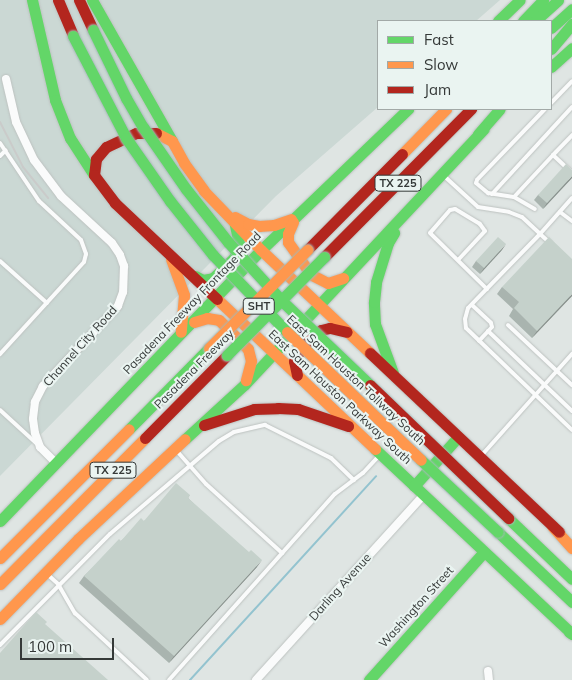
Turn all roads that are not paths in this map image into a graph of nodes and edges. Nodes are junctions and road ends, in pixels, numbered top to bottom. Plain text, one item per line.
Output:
1 (32, 0) edge
2 (58, 0) edge
3 (78, 0) edge
4 (92, 0) edge
5 (520, 0) edge
6 (543, 0) edge
7 (558, 0) edge
8 (572, 9) edge
9 (499, 20) edge
10 (524, 20) edge
11 (536, 20) edge
12 (572, 24) edge
13 (552, 27) edge
14 (552, 48) edge
15 (572, 48) edge
16 (552, 66) edge
17 (6, 80) dead end
18 (572, 81) edge
19 (552, 102) edge
20 (572, 107) edge
21 (407, 110) edge
22 (443, 110) edge
23 (470, 110) edge
24 (499, 110) edge
25 (505, 110) edge
26 (544, 110) edge
27 (478, 134) junction
28 (572, 135) edge
29 (172, 141) junction
30 (0, 143) edge
31 (6, 150) junction
32 (553, 155) junction
33 (0, 156) edge
34 (572, 173) edge
35 (94, 175) junction
36 (443, 175) junction
37 (492, 194) junction
38 (514, 197) junction
39 (572, 198) edge
40 (535, 209) dead end
41 (410, 210) junction
42 (225, 212) junction
43 (560, 212) junction
44 (295, 218) junction
45 (234, 221) junction
46 (572, 221) edge
47 (540, 234) junction
48 (552, 245) edge
49 (261, 250) junction
50 (169, 255) junction
51 (459, 259) junction
52 (0, 261) edge
53 (189, 273) junction
54 (350, 273) junction
55 (487, 289) junction
56 (216, 298) junction
57 (46, 303) junction
58 (472, 304) junction
59 (320, 305) junction
60 (190, 324) junction
61 (508, 325) dead end
62 (181, 332) junction
63 (347, 332) junction
64 (488, 332) junction
65 (479, 341) junction
66 (274, 353) junction
67 (0, 354) edge
68 (571, 357) edge
69 (557, 370) junction
70 (297, 375) junction
71 (396, 379) junction
72 (245, 384) junction
73 (544, 384) junction
74 (572, 385) edge
75 (535, 394) junction
76 (0, 410) edge
77 (572, 411) edge
78 (200, 426) junction
79 (352, 427) junction
80 (572, 430) edge
81 (458, 437) junction
82 (40, 447) junction
83 (175, 449) junction
84 (381, 454) junction
85 (480, 458) junction
86 (56, 463) junction
87 (190, 466) junction
88 (354, 480) junction
89 (414, 486) junction
90 (424, 495) junction
91 (0, 521) edge
92 (572, 546) edge
93 (484, 552) junction
94 (282, 553) junction
95 (0, 558) edge
96 (46, 572) junction
97 (572, 579) edge
98 (0, 584) edge
99 (58, 584) junction
100 (572, 602) edge
101 (0, 619) edge
102 (571, 633) edge
103 (0, 645) edge
104 (488, 671) dead end
105 (147, 680) edge
106 (169, 680) edge
107 (256, 680) edge
108 (369, 680) edge
109 (489, 680) edge

1 - 35 main road, East Sam Houston Parkway South
2 - 100 main road, East Sam Houston Tollway South / SHT, bridge
3 - 97 main road, East Sam Houston Tollway South / SHT, bridge
4 - 29 main road
5 - 9 main road
6 - 10 main road
7 - 11 main road
8 - 13 main road
12 - 14 main road
15 - 16 main road
17 - 82 street, Channel City Road
18 - 19 lane
20 - 37 lane
21 - 44 main road, Pasadena Freeway Frontage Road
22 - 95 main road, Pasadena Freeway / TX 225, bridge
23 - 98 main road, Pasadena Freeway / TX 225, bridge
24 - 27 main road
25 - 27 main road
26 - 37 lane
27 - 36 main road
28 - 32 lane
29 - 35 main road
29 - 42 main road
30 - 31 lane
31 - 33 lane
31 - 57 lane
32 - 34 lane
32 - 38 lane
35 - 50 main road, East Sam Houston Parkway South
36 - 41 main road
36 - 47 lane
37 - 38 lane
38 - 40 lane
39 - 43 lane
41 - 54 main road
41 - 71 main road
42 - 44 main road
42 - 45 main road
43 - 46 lane
43 - 47 lane
44 - 49 main road, Pasadena Freeway Frontage Road
44 - 54 main road
45 - 49 main road
45 - 53 main road
47 - 48 lane
47 - 55 lane
49 - 56 main road, Pasadena Freeway Frontage Road
49 - 59 main road
50 - 53 main road, East Sam Houston Parkway South
50 - 62 main road
51 - 51 lane
51 - 55 lane
52 - 57 lane
53 - 56 main road, East Sam Houston Parkway South
54 - 59 main road
55 - 58 lane
56 - 60 main road, Pasadena Freeway Frontage Road
56 - 66 main road, East Sam Houston Parkway South
57 - 67 lane
58 - 64 lane
58 - 65 lane
59 - 63 main road
59 - 66 main road
60 - 62 main road, Pasadena Freeway Frontage Road
60 - 72 main road
61 - 69 lane
62 - 86 main road, Pasadena Freeway Frontage Road
63 - 70 main road
63 - 71 main road
64 - 65 lane
64 - 73 lane
65 - 75 lane
66 - 70 main road, East Sam Houston Parkway South
66 - 72 main road
68 - 69 lane
69 - 73 lane
69 - 74 lane
70 - 79 main road, East Sam Houston Parkway South
71 - 81 main road
72 - 78 main road
73 - 75 lane
73 - 77 lane
75 - 80 lane
75 - 85 lane
76 - 82 lane
78 - 79 main road
78 - 83 main road
79 - 84 main road, East Sam Houston Parkway South
81 - 85 main road
81 - 89 main road
82 - 86 street
83 - 87 lane
83 - 96 main road
84 - 88 lane
84 - 89 main road, East Sam Houston Parkway South
85 - 92 main road
86 - 91 main road, Pasadena Freeway Frontage Road
87 - 88 lane
87 - 94 lane
87 - 99 lane
88 - 94 lane
89 - 90 main road, East Sam Houston Parkway South
90 - 93 main road, East Sam Houston Parkway South
90 - 107 street, Darling Avenue
93 - 102 main road, East Sam Houston Parkway South
93 - 108 main road, Washington Street
94 - 106 lane
96 - 99 lane
96 - 101 main road
99 - 103 lane
99 - 105 lane
104 - 109 street

